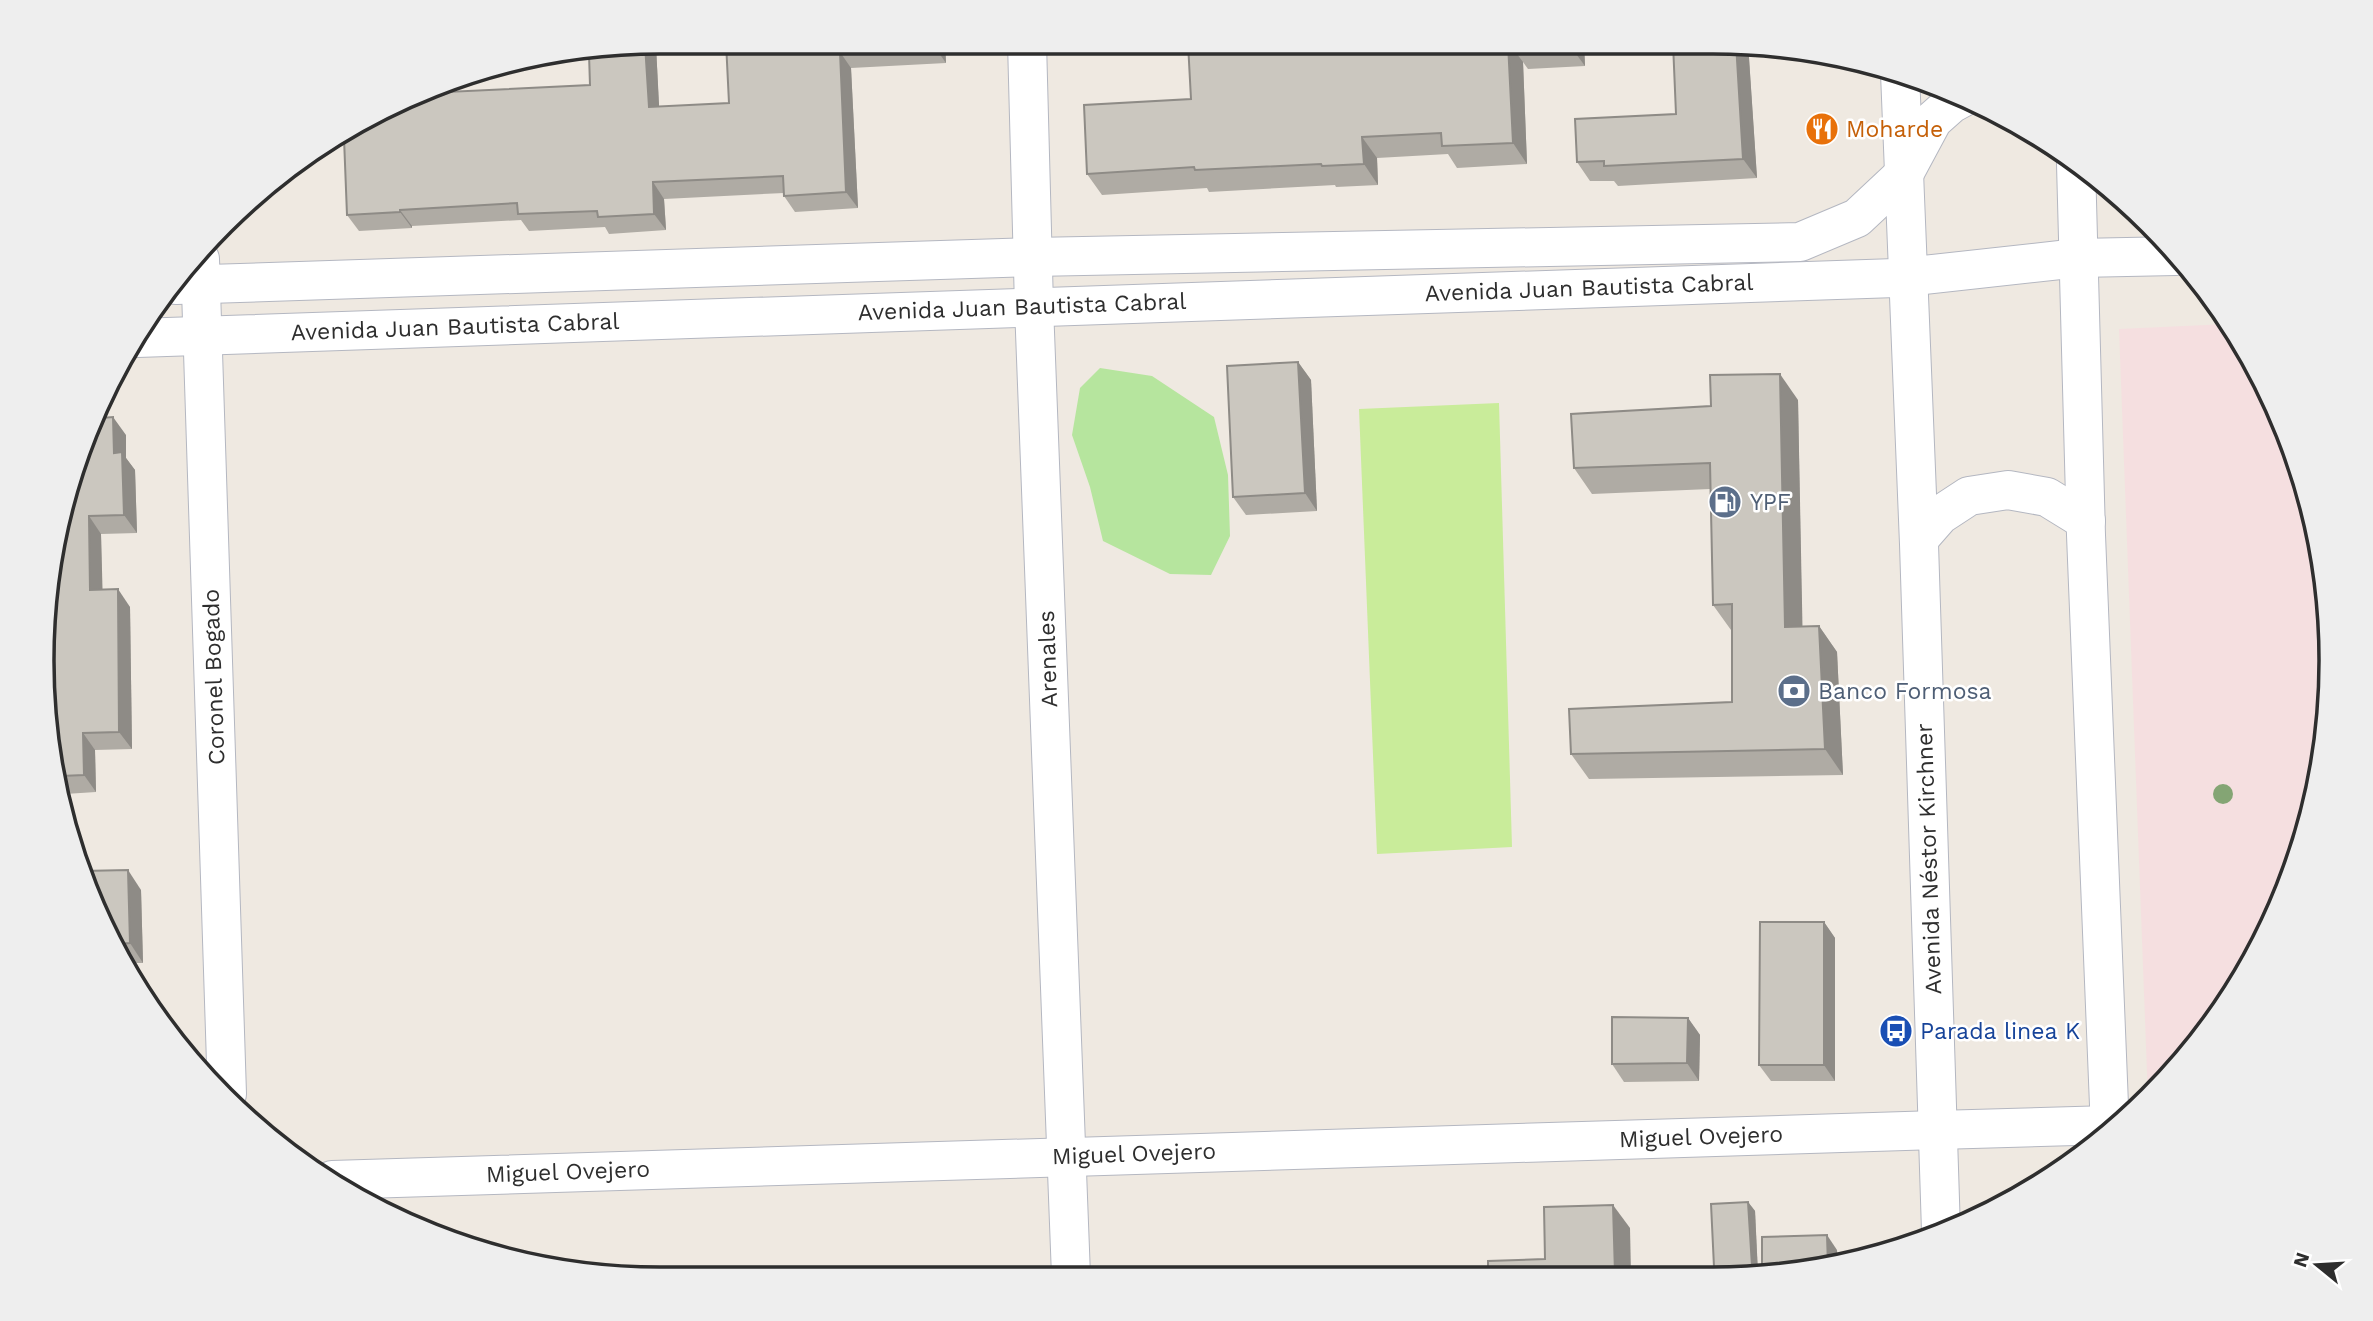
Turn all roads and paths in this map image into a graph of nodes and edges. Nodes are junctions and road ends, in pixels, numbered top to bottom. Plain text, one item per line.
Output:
1 (1027, 54) edge
2 (1900, 84) edge
3 (1952, 103) edge
4 (1904, 174) junction
5 (2076, 176) edge
6 (2164, 256) edge
7 (1033, 257) junction
8 (2078, 258) junction
9 (192, 276) edge
10 (1907, 277) junction
11 (1034, 306) junction
12 (202, 336) junction
13 (147, 338) edge
14 (2086, 521) junction
15 (1919, 539) junction
16 (227, 1083) edge
17 (2110, 1118) edge
18 (2099, 1127) edge
19 (1937, 1130) junction
20 (1068, 1156) junction
21 (347, 1180) edge
22 (1941, 1223) edge
23 (1071, 1267) edge

1 - 7 main road, Arenales
2 - 4 main road, Avenida Néstor Kirchner
3 - 4 main road
4 - 7 main road, Avenida Juan Bautista Cabral
4 - 10 main road, Avenida Néstor Kirchner
5 - 8 main road
6 - 8 main road, Avenida Juan Bautista Cabral
7 - 9 main road, Avenida Juan Bautista Cabral
7 - 11 main road, Arenales
8 - 10 main road, Avenida Juan Bautista Cabral
8 - 14 main road
9 - 12 main road, Coronel Bogado
10 - 11 main road, Avenida Juan Bautista Cabral
10 - 15 main road, Avenida Néstor Kirchner
11 - 12 main road, Avenida Juan Bautista Cabral
11 - 20 main road, Arenales
12 - 13 main road, Avenida Juan Bautista Cabral
12 - 16 main road, Coronel Bogado
14 - 15 main road
14 - 17 main road
15 - 19 main road, Avenida Néstor Kirchner
18 - 19 main road, Miguel Ovejero
19 - 20 main road, Miguel Ovejero
19 - 22 main road, Avenida Néstor Kirchner
20 - 21 main road, Miguel Ovejero
20 - 23 main road, Arenales

